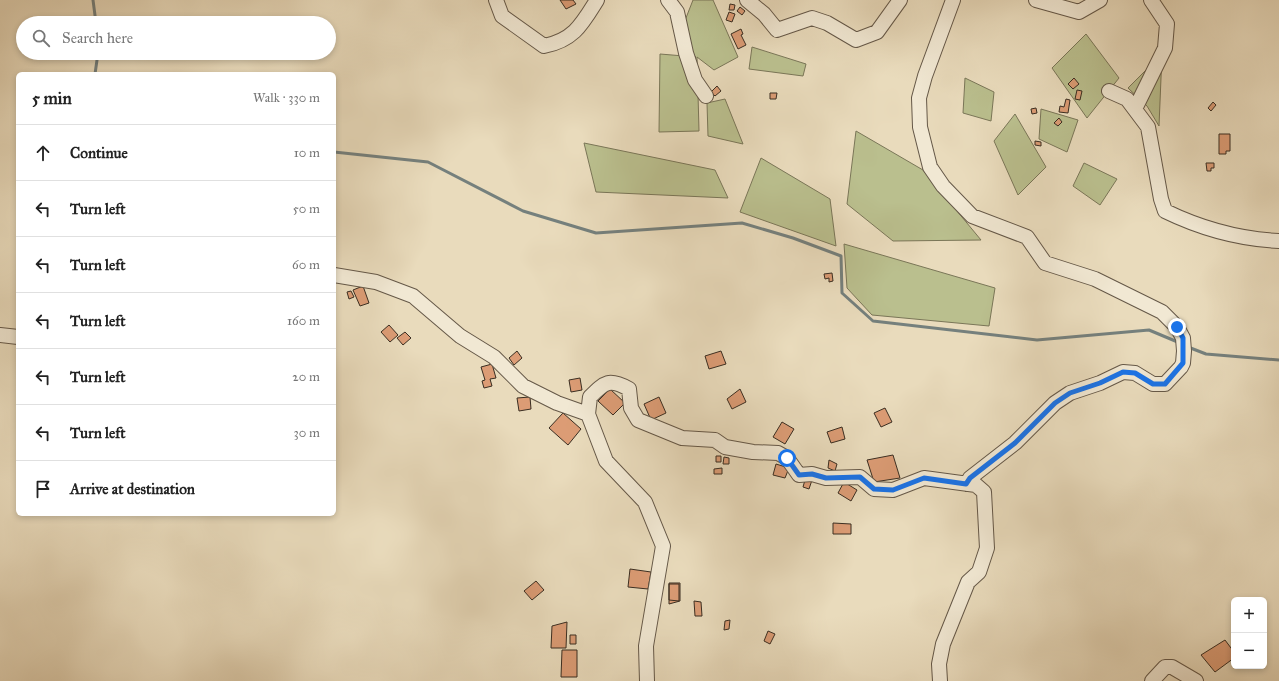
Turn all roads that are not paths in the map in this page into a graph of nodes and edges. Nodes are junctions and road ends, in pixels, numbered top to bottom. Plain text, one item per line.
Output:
1 (496, 0) edge
2 (597, 0) edge
3 (668, 0) edge
4 (747, 0) edge
5 (900, 0) edge
6 (953, 0) edge
7 (1036, 0) edge
8 (1100, 0) edge
9 (1151, 0) edge
10 (1109, 91) dead end
11 (706, 96) dead end
12 (1134, 109) junction
13 (1279, 241) edge
14 (336, 275) edge
15 (0, 335) edge
16 (16, 337) edge
17 (588, 414) junction
18 (966, 484) junction
19 (647, 681) edge
20 (940, 681) edge
21 (1152, 681) edge
22 (1196, 681) edge

1 - 2 street
3 - 11 street
4 - 5 street
6 - 18 street
7 - 8 street
9 - 12 street
10 - 12 street
12 - 13 street
14 - 17 street
15 - 16 street
17 - 18 street
17 - 19 street
18 - 20 street
21 - 22 street

